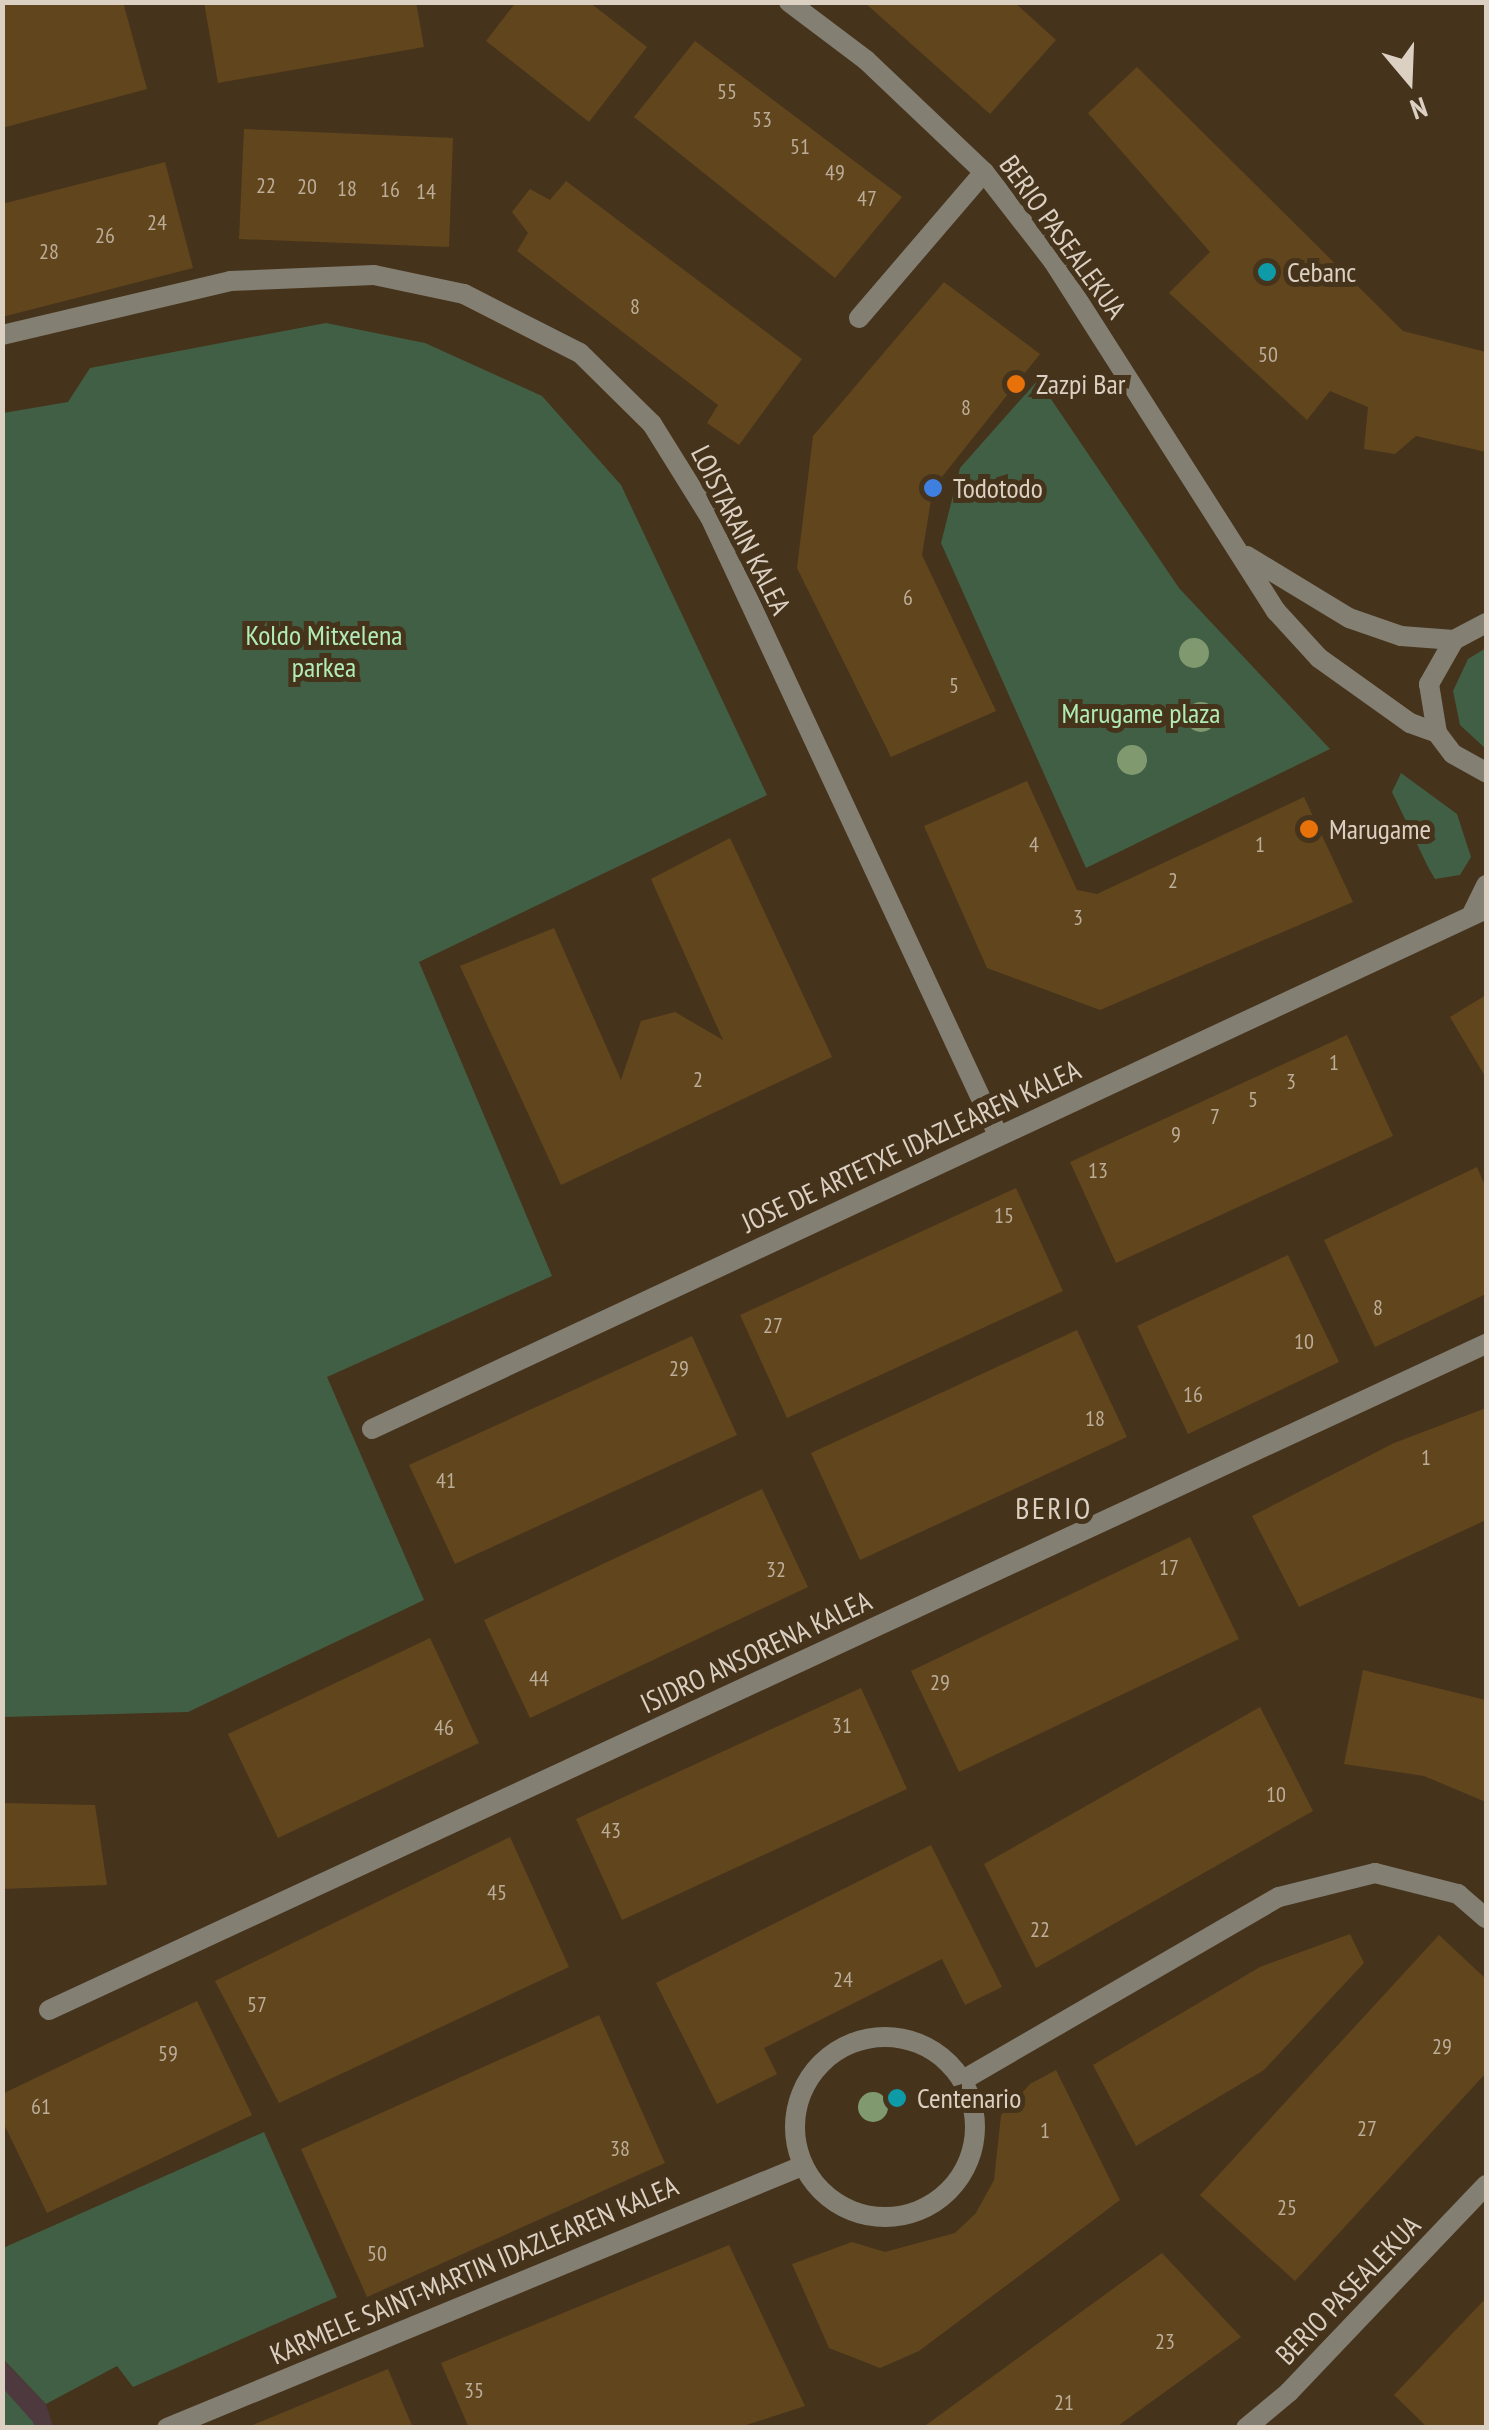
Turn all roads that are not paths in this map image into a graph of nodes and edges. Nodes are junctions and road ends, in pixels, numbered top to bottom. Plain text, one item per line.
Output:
1 (788, 2) edge
2 (984, 172) junction
3 (859, 318) dead end
4 (2, 335) edge
5 (1239, 550) junction
6 (1486, 622) edge
7 (1454, 640) junction
8 (1437, 733) junction
9 (1482, 774) edge
10 (1486, 885) edge
11 (1480, 910) edge
12 (998, 1135) junction
13 (1486, 1344) edge
14 (372, 1429) dead end
15 (1486, 1918) edge
16 (48, 2010) dead end
17 (963, 2080) junction
18 (802, 2166) junction
19 (1486, 2185) edge
20 (167, 2428) edge
21 (1246, 2428) edge

1 - 2 street, BERIO PASEALEKUA
2 - 3 street
2 - 5 street, BERIO PASEALEKUA
4 - 12 street, LOISTARAIN KALEA
5 - 7 street, BERIO PASEALEKUA
5 - 8 street, BERIO PASEALEKUA
6 - 7 street
7 - 8 street
8 - 9 street, BERIO PASEALEKUA
10 - 11 street, JOSE DE ARTETXE IDAZLEAREN KALEA
11 - 12 street, JOSE DE ARTETXE IDAZLEAREN KALEA
12 - 14 street, JOSE DE ARTETXE IDAZLEAREN KALEA
13 - 16 street, ISIDRO ANSORENA KALEA
15 - 17 street
17 - 18 street
17 - 18 street
18 - 20 street, KARMELE SAINT-MARTIN IDAZLEAREN KALEA
19 - 21 street, BERIO PASEALEKUA

